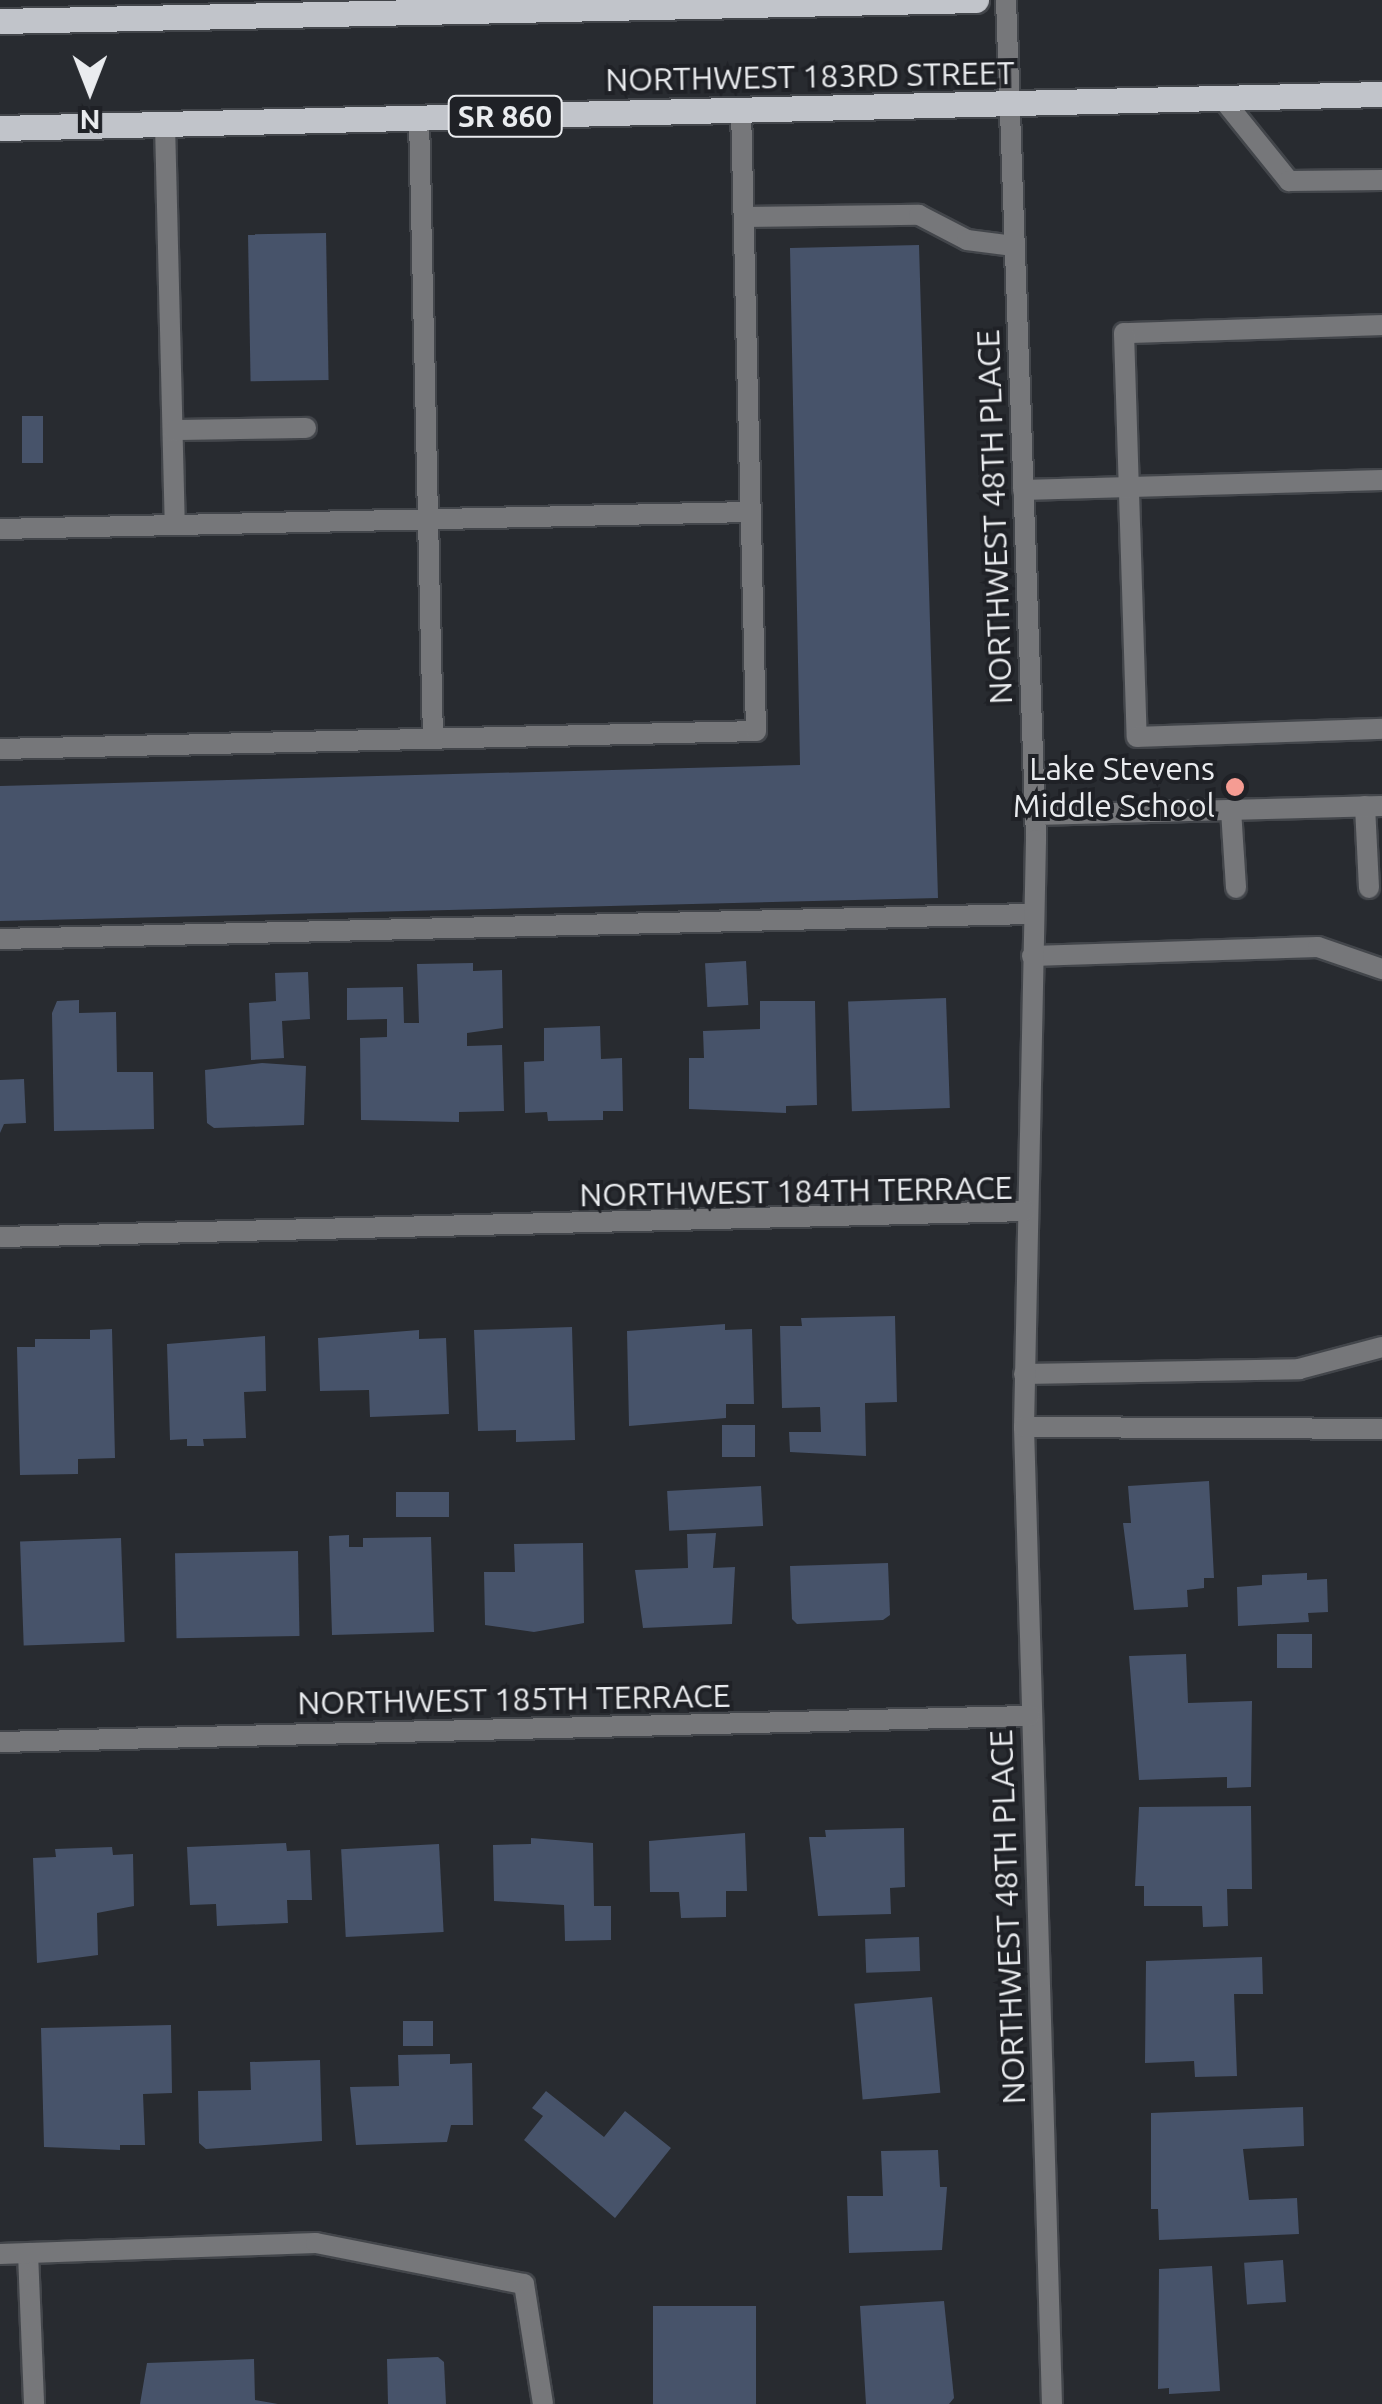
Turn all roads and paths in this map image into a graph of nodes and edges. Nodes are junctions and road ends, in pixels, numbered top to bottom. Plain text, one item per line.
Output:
1 (976, 0) edge
2 (1006, 0) edge
3 (431, 6) edge
4 (0, 21) edge
5 (1382, 94) edge
6 (1222, 98) junction
7 (1010, 104) junction
8 (741, 110) junction
9 (419, 118) junction
10 (165, 124) junction
11 (0, 128) edge
12 (1382, 180) edge
13 (744, 217) junction
14 (1014, 246) junction
15 (1382, 325) edge
16 (306, 428) dead end
17 (173, 430) junction
18 (1382, 480) edge
19 (1129, 488) junction
20 (1023, 490) junction
21 (750, 512) junction
22 (428, 519) junction
23 (175, 525) junction
24 (0, 529) edge
25 (1382, 729) edge
26 (434, 739) junction
27 (0, 749) edge
28 (1374, 806) edge
29 (1231, 810) junction
30 (1035, 815) junction
31 (1236, 888) dead end
32 (1369, 888) dead end
33 (1034, 914) junction
34 (0, 939) edge
35 (1032, 956) junction
36 (1382, 970) edge
37 (1025, 1211) junction
38 (0, 1237) edge
39 (1382, 1347) edge
40 (1024, 1374) junction
41 (1024, 1427) junction
42 (1382, 1429) edge
43 (1030, 1716) junction
44 (0, 1742) edge
45 (28, 2253) junction
46 (0, 2254) edge
47 (34, 2404) edge
48 (543, 2404) edge
49 (1052, 2404) edge

1 - 3 main road
2 - 7 street, NORTHWEST 48TH PLACE
3 - 4 main road
5 - 6 main road, NORTHWEST 183RD STREET / SR 860
6 - 7 main road, NORTHWEST 183RD STREET / SR 860
6 - 12 street
7 - 8 main road, NORTHWEST 183RD STREET / SR 860
7 - 14 street, NORTHWEST 48TH PLACE
8 - 9 main road, NORTHWEST 183RD STREET / SR 860
8 - 13 street
9 - 10 main road, NORTHWEST 183RD STREET / SR 860
9 - 22 street
10 - 11 main road, NORTHWEST 183RD STREET / SR 860
10 - 17 street
13 - 14 street
13 - 21 street
14 - 20 street, NORTHWEST 48TH PLACE
15 - 19 street
16 - 17 street
17 - 23 street
18 - 19 street
19 - 20 street
19 - 25 street
20 - 30 street, NORTHWEST 48TH PLACE
21 - 22 street
21 - 26 street
22 - 23 street
22 - 26 street
23 - 24 street
26 - 27 street
28 - 29 street
28 - 32 street
29 - 30 street
29 - 31 street
30 - 33 street, NORTHWEST 48TH PLACE
33 - 34 street
33 - 35 street, NORTHWEST 48TH PLACE
35 - 36 street
35 - 37 street, NORTHWEST 48TH PLACE
37 - 38 street, NORTHWEST 184TH TERRACE
37 - 40 street, NORTHWEST 184TH TERRACE
39 - 40 street
40 - 41 street, NORTHWEST 184TH TERRACE
41 - 42 street
41 - 43 street, NORTHWEST 48TH PLACE
43 - 44 street, NORTHWEST 185TH TERRACE
43 - 49 street, NORTHWEST 48TH PLACE
45 - 46 street
45 - 47 street
45 - 48 street

